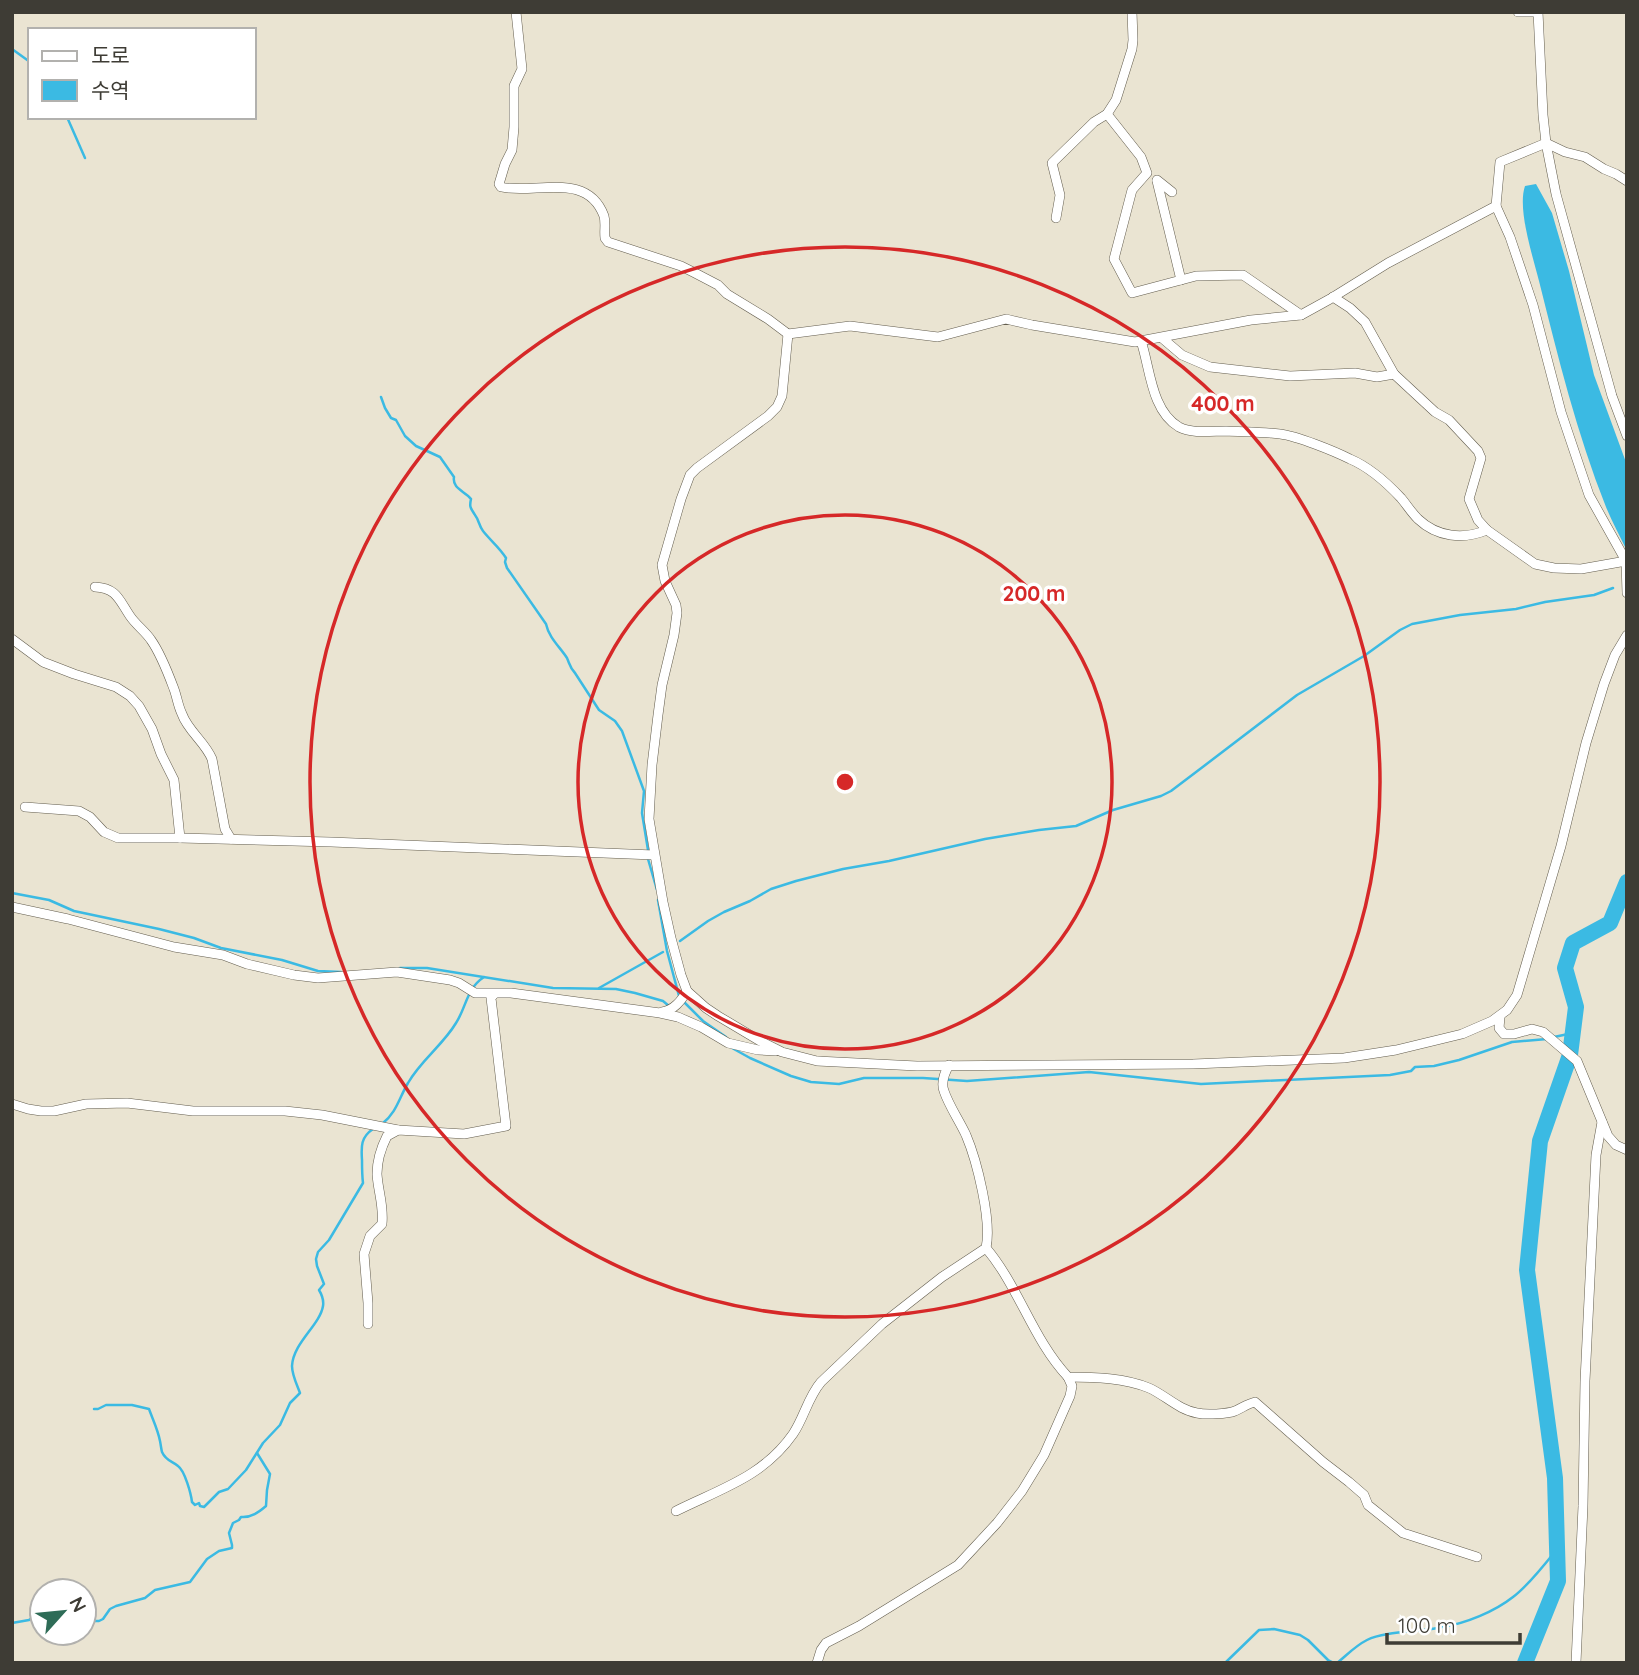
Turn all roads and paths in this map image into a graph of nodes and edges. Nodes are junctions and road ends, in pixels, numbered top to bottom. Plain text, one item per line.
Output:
1 (516, 12) edge
2 (1132, 12) edge
3 (1518, 12) edge
4 (1538, 12) edge
5 (1107, 114) junction
6 (1546, 143) junction
7 (1147, 173) junction
8 (1157, 181) junction
9 (1627, 181) edge
10 (1172, 192) dead end
11 (1496, 206) junction
12 (1056, 218) dead end
13 (1181, 280) junction
14 (1333, 298) junction
15 (1301, 315) junction
16 (788, 334) junction
17 (1163, 338) junction
18 (1141, 341) junction
19 (1394, 374) junction
20 (1627, 436) edge
21 (1487, 530) junction
22 (1626, 561) edge
23 (95, 587) dead end
24 (1627, 593) edge
25 (1627, 635) edge
26 (12, 639) edge
27 (25, 807) dead end
28 (180, 838) junction
29 (231, 839) junction
30 (654, 855) junction
31 (12, 906) edge
32 (688, 991) junction
33 (494, 994) junction
34 (660, 1013) junction
35 (1500, 1017) junction
36 (782, 1052) junction
37 (949, 1065) junction
38 (12, 1104) edge
39 (1602, 1122) junction
40 (398, 1130) junction
41 (1627, 1150) edge
42 (986, 1248) junction
43 (368, 1324) dead end
44 (1069, 1377) junction
45 (676, 1511) dead end
46 (1478, 1557) dead end
47 (817, 1663) edge
48 (1576, 1663) edge

1 - 16 street
2 - 5 street
3 - 4 street
4 - 6 street
5 - 7 street
5 - 12 street
6 - 9 street
6 - 11 street
6 - 20 street
7 - 8 street
7 - 13 street
8 - 10 street
8 - 13 street
11 - 14 street
11 - 22 street
13 - 15 street
14 - 15 street
14 - 19 street
15 - 17 street
16 - 18 street
16 - 30 street
17 - 18 street
17 - 19 street
18 - 21 street
19 - 21 street
21 - 22 street
22 - 24 street
23 - 29 street
25 - 35 street
26 - 28 street
27 - 28 street
28 - 29 street
29 - 30 street
30 - 32 street
31 - 33 street
32 - 34 street
32 - 36 street
33 - 34 street
33 - 40 street
34 - 36 street
35 - 37 street
35 - 39 street
36 - 37 street
37 - 42 street
38 - 40 street
39 - 41 street
39 - 48 street
40 - 43 street
42 - 44 street
42 - 45 street
44 - 46 street
44 - 47 street

